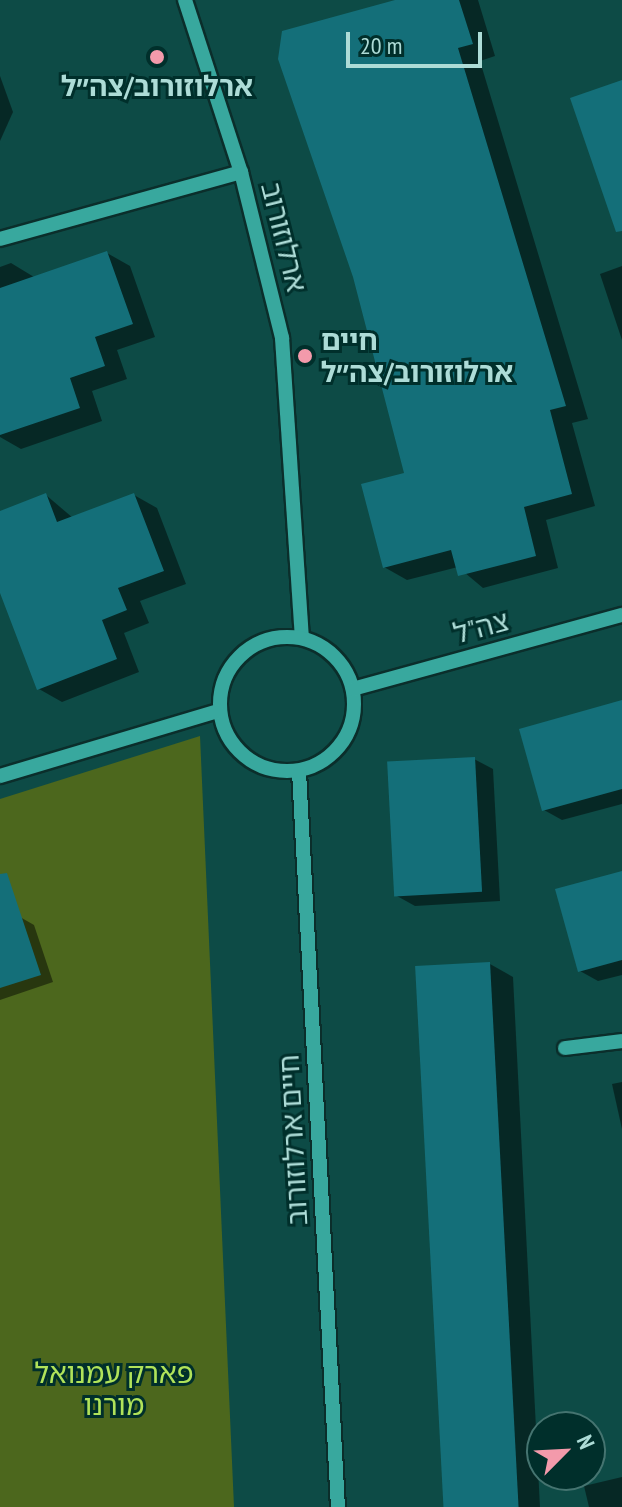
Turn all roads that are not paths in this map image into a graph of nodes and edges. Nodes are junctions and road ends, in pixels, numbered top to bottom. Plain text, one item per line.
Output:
1 (185, 0) edge
2 (241, 172) junction
3 (0, 239) edge
4 (622, 615) edge
5 (302, 637) junction
6 (353, 689) junction
7 (218, 711) junction
8 (299, 771) junction
9 (0, 776) edge
10 (622, 1041) edge
11 (565, 1048) dead end
12 (338, 1507) edge

1 - 2 street, ארלוזורוב
2 - 3 street
2 - 5 street, ארלוזורוב
4 - 6 street, צה"ל
5 - 6 street
5 - 7 street
6 - 8 street
7 - 8 street
7 - 9 street
8 - 12 street, חיים ארלוזורוב
10 - 11 street

